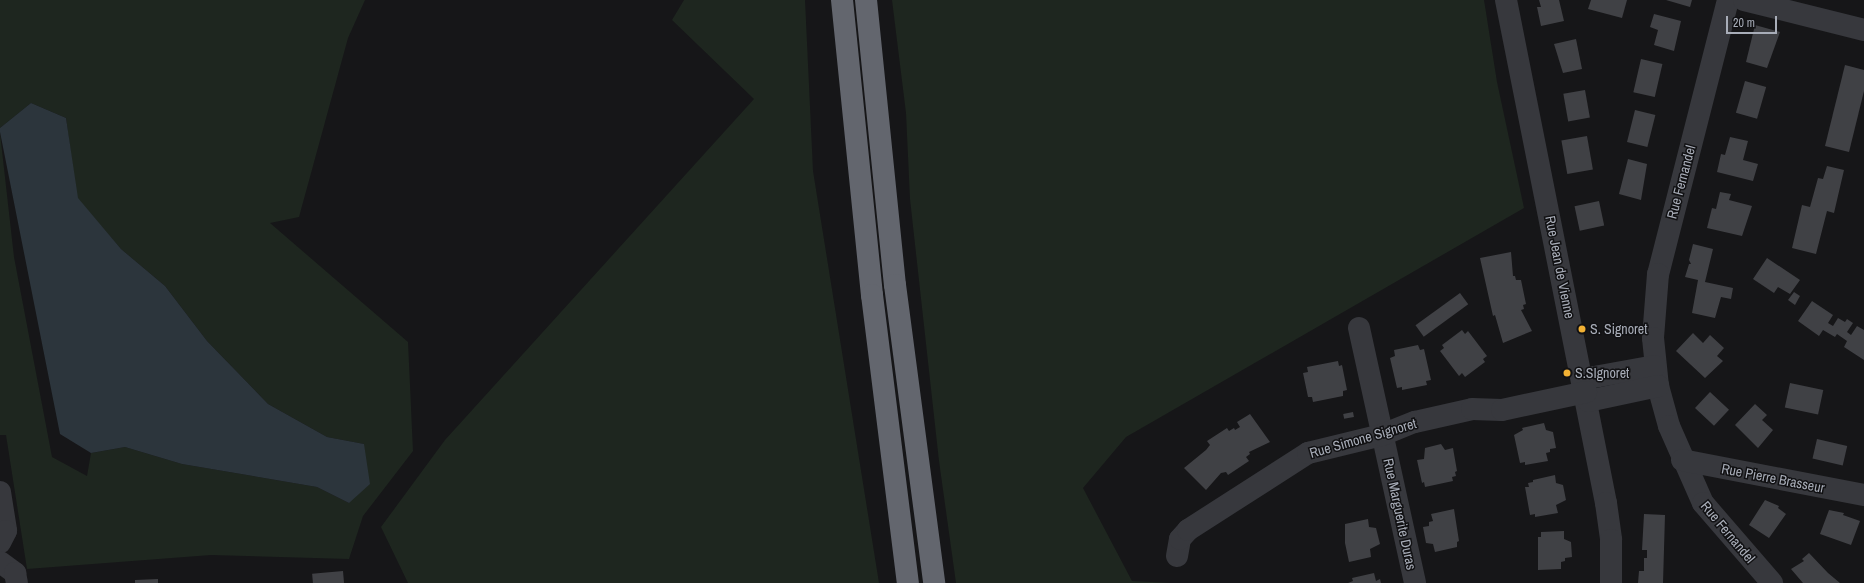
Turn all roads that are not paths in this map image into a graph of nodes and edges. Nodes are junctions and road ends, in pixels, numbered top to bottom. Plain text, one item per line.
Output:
1 (842, 0) edge
2 (866, 0) edge
3 (1506, 0) edge
4 (1728, 0) edge
5 (1744, 0) edge
6 (1864, 30) edge
7 (1359, 328) dead end
8 (1656, 376) junction
9 (1586, 391) junction
10 (1382, 435) junction
11 (1682, 460) junction
12 (0, 492) edge
13 (1864, 495) edge
14 (0, 543) edge
15 (1177, 556) dead end
16 (0, 562) edge
17 (16, 583) edge
18 (908, 583) edge
19 (934, 583) edge
20 (1415, 583) edge
21 (1610, 583) edge
22 (1772, 583) edge

1 - 18 highway
2 - 19 highway
3 - 9 street, Rue Jean de Vienne
4 - 8 street, Rue Fernandel
5 - 6 street
7 - 10 street, Rue Marguerite Duras
8 - 9 street
8 - 11 street, Rue Fernandel
9 - 10 street, Rue Simone Signoret
9 - 21 street, Rue Jean de Vienne
10 - 15 street, Rue Simone Signoret
10 - 20 street, Rue Marguerite Duras
11 - 13 street, Rue Pierre Brasseur
11 - 22 street, Rue Fernandel
12 - 14 street
16 - 17 street

